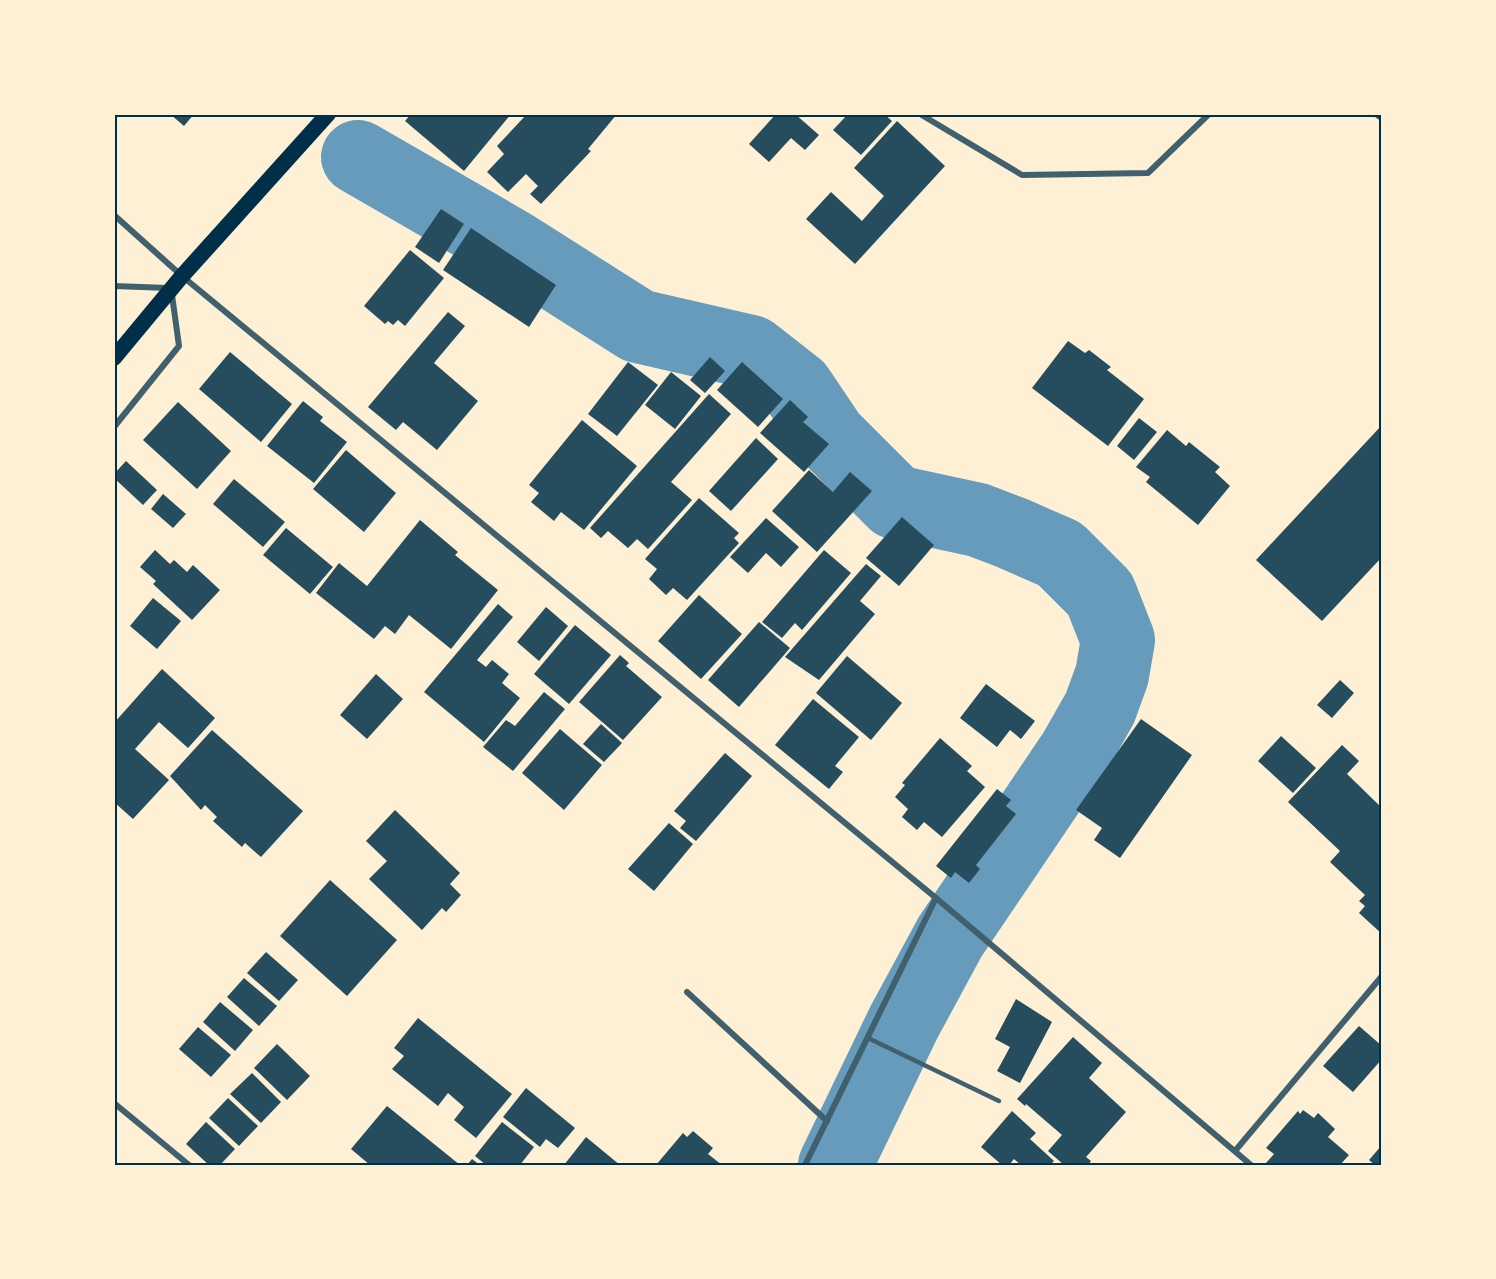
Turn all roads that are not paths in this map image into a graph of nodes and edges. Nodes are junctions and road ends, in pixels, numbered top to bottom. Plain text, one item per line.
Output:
1 (328, 114) edge
2 (920, 114) edge
3 (1209, 114) edge
4 (114, 215) edge
5 (176, 282) junction
6 (114, 286) edge
7 (114, 358) edge
8 (114, 427) edge
9 (936, 898) junction
10 (1382, 976) edge
11 (687, 992) dead end
12 (868, 1038) junction
13 (999, 1101) dead end
14 (114, 1103) edge
15 (827, 1121) junction
16 (1235, 1150) junction
17 (189, 1165) edge
18 (806, 1165) edge
19 (1251, 1165) edge

1 - 5 highway
2 - 3 street
4 - 5 street
5 - 6 street
5 - 7 highway
5 - 8 street
5 - 9 street
9 - 12 street
9 - 16 street
10 - 16 street
11 - 15 street
12 - 13 lane
12 - 15 street
14 - 17 street
15 - 18 street
16 - 19 street

